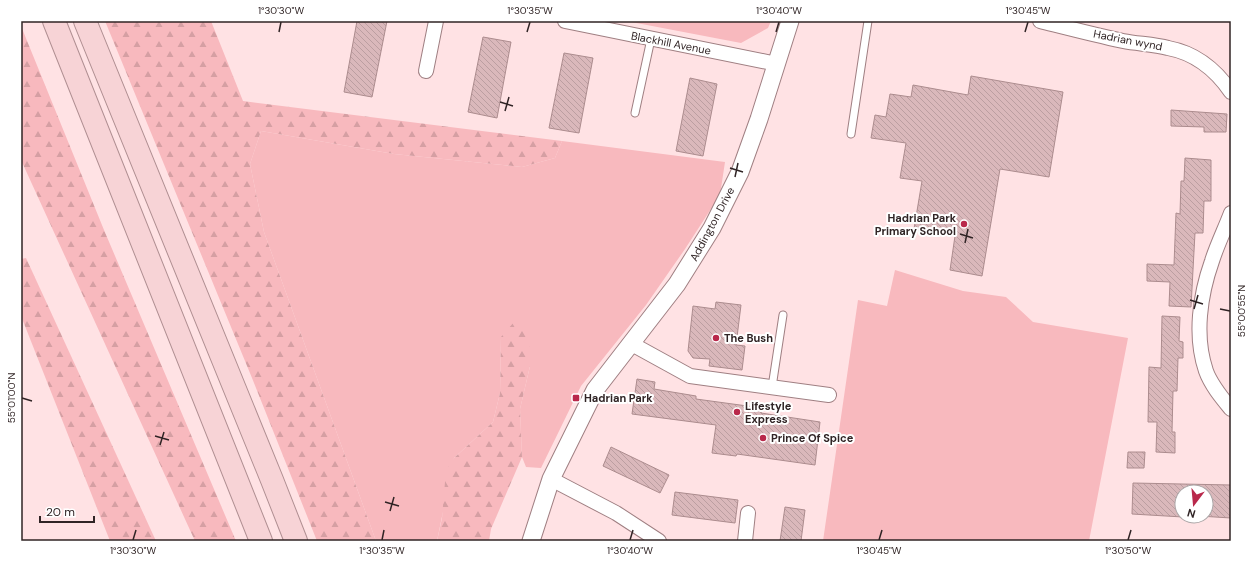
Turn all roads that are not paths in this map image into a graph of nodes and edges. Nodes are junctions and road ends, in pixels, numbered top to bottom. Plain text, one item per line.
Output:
1 (54, 21) edge
2 (85, 21) edge
3 (436, 21) edge
4 (565, 21) edge
5 (790, 21) edge
6 (868, 21) edge
7 (1040, 21) edge
8 (650, 39) junction
9 (777, 64) junction
10 (426, 70) dead end
11 (1231, 92) edge
12 (635, 113) dead end
13 (851, 134) dead end
14 (1230, 220) edge
15 (783, 315) dead end
16 (630, 344) junction
17 (772, 387) junction
18 (829, 395) dead end
19 (1231, 409) edge
20 (551, 479) junction
21 (748, 513) dead end
22 (261, 541) edge
23 (296, 541) edge
24 (531, 541) edge
25 (659, 541) edge
26 (745, 541) edge

1 - 22 highway
2 - 23 highway
3 - 10 street
4 - 8 street, Blackhill Avenue
5 - 9 street, Addington Drive
6 - 13 lane
7 - 11 street, Hadrian wynd
8 - 9 street, Blackhill Avenue
8 - 12 lane
9 - 16 street, Addington Drive
14 - 19 street
15 - 17 lane
16 - 17 street
16 - 20 street, Addington Drive
17 - 18 street
20 - 24 street, Addington Drive
20 - 25 street
21 - 26 street

